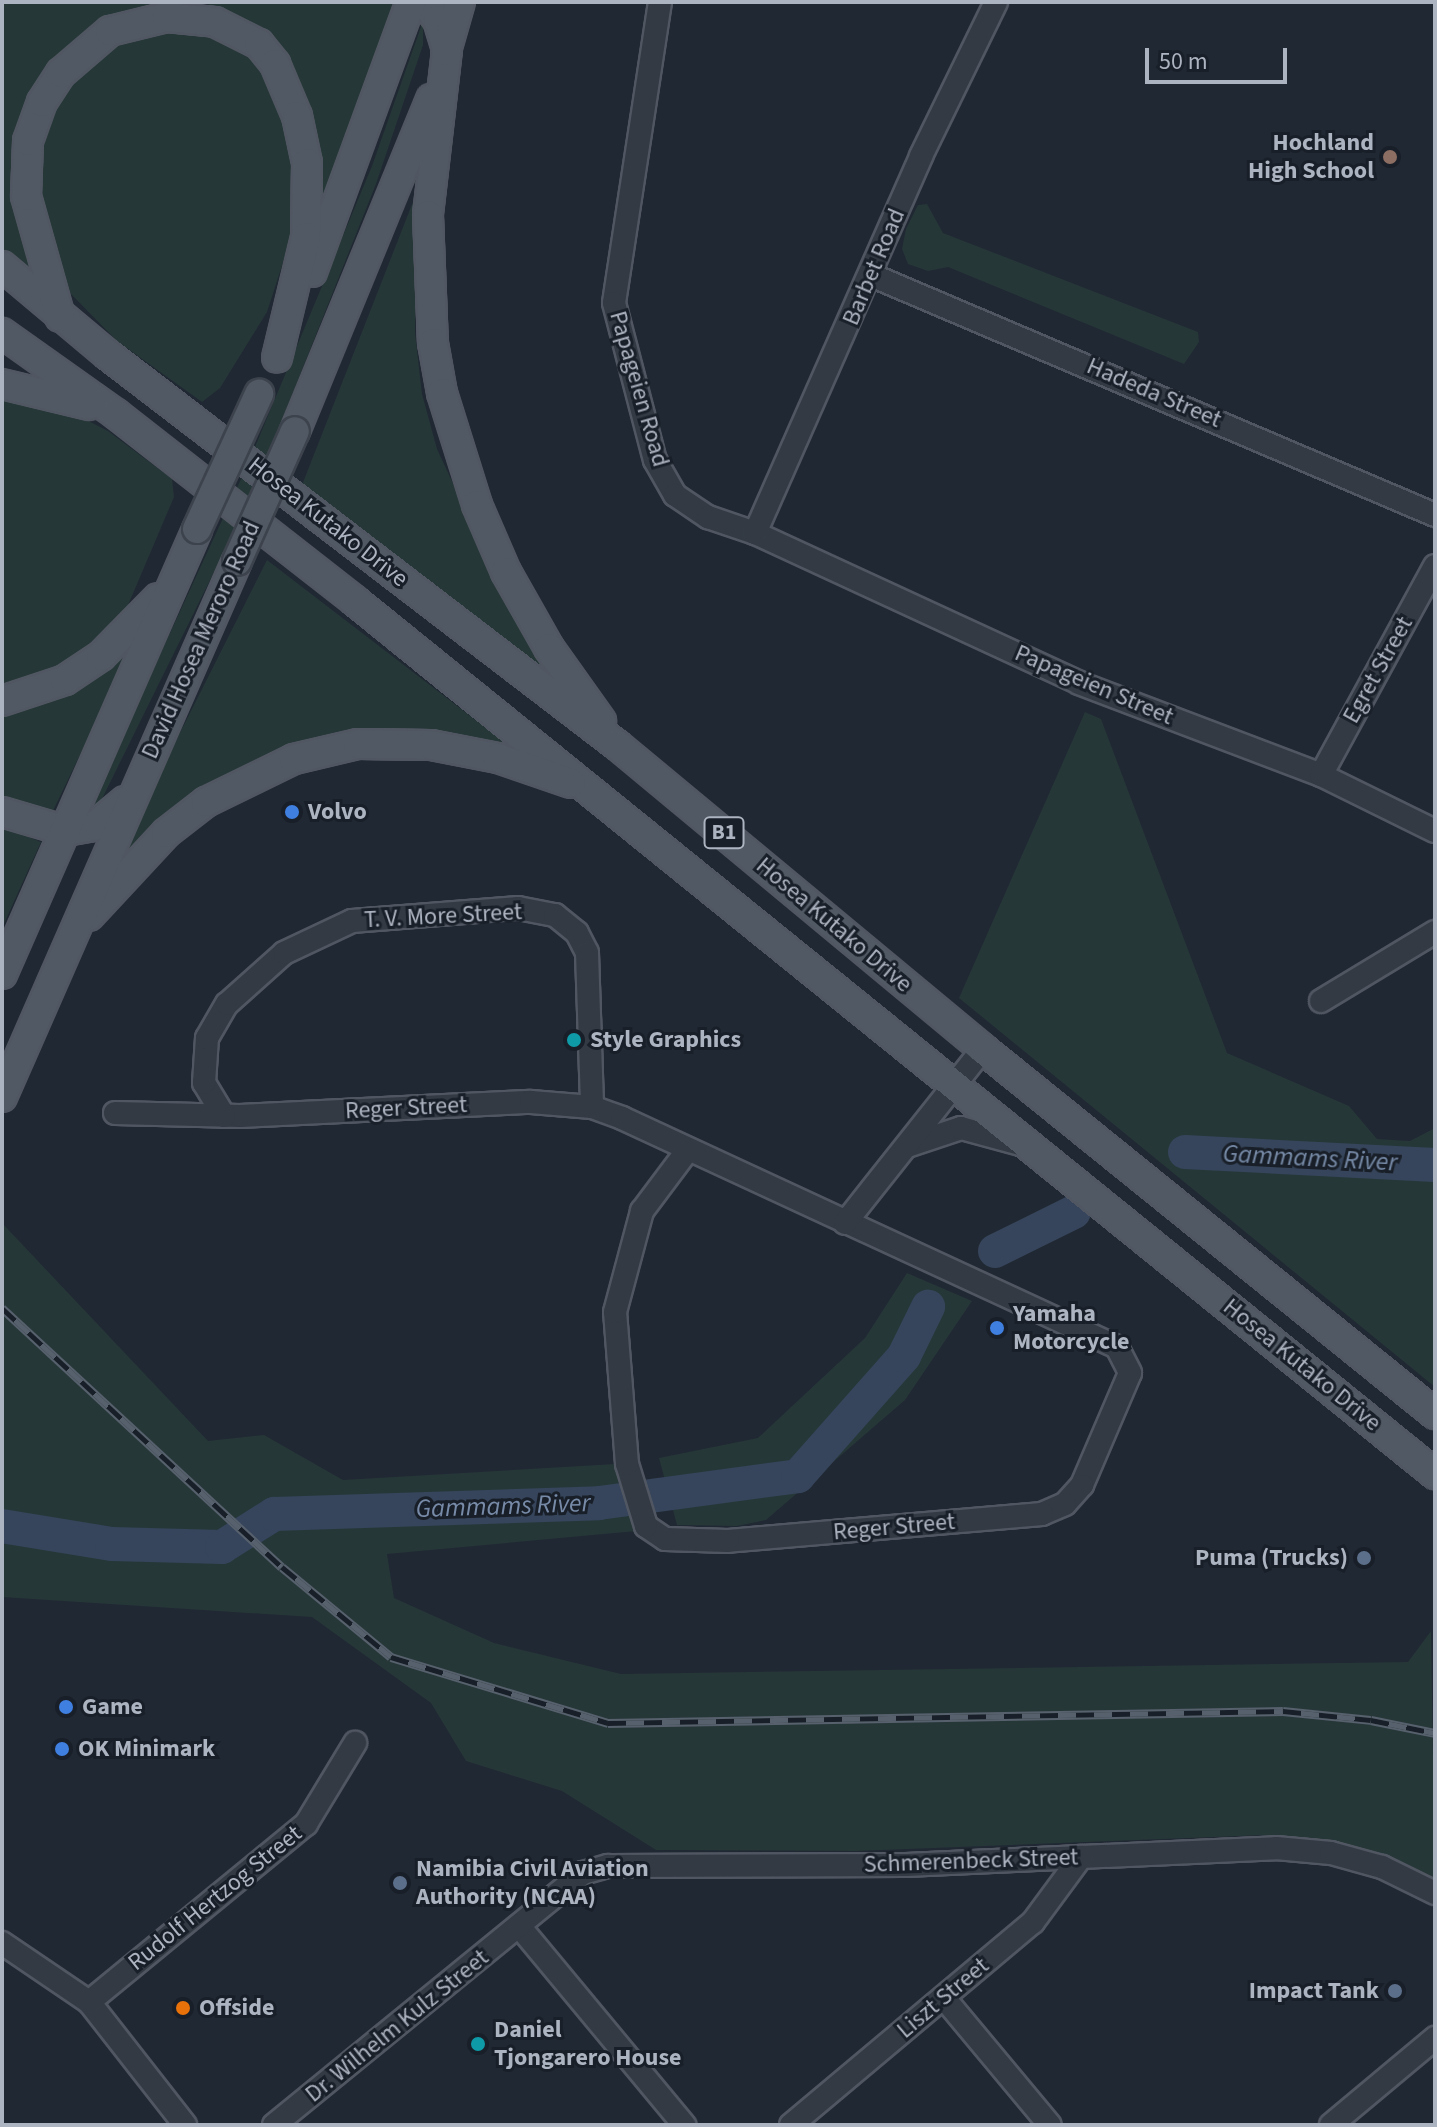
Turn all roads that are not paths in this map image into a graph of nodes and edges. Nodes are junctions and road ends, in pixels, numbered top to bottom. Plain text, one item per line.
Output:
1 (411, 2) edge
2 (424, 2) edge
3 (460, 2) edge
4 (660, 2) edge
5 (996, 2) edge
6 (447, 50) junction
7 (2, 266) edge
8 (871, 275) junction
9 (60, 318) junction
10 (2, 333) edge
11 (277, 358) junction
12 (2, 384) edge
13 (116, 414) junction
14 (1435, 515) edge
15 (755, 533) junction
16 (1435, 566) edge
17 (176, 577) junction
18 (2, 701) edge
19 (617, 745) junction
20 (1321, 775) junction
21 (587, 788) junction
22 (131, 795) junction
23 (2, 812) edge
24 (66, 831) junction
25 (1435, 831) edge
26 (75, 931) junction
27 (1435, 932) edge
28 (2, 974) edge
29 (1321, 1001) dead end
30 (983, 1049) junction
31 (955, 1083) junction
32 (2, 1097) edge
33 (592, 1107) junction
34 (115, 1113) dead end
35 (224, 1116) junction
36 (905, 1147) junction
37 (1036, 1149) junction
38 (687, 1151) junction
39 (845, 1223) junction
40 (1435, 1414) edge
41 (1435, 1474) edge
42 (355, 1743) dead end
43 (1081, 1857) junction
44 (1435, 1893) edge
45 (519, 1926) junction
46 (2, 1943) edge
47 (944, 1998) junction
48 (89, 2002) junction
49 (1435, 2038) edge
50 (185, 2125) edge
51 (274, 2125) edge
52 (684, 2125) edge
53 (791, 2125) edge
54 (1050, 2125) edge
55 (1331, 2125) edge

1 - 11 main road, David Hosea Meroro Road
2 - 6 main road
3 - 6 main road, David Hosea Meroro Road
4 - 15 street, Papageien Road
5 - 8 street, Barbet Road
6 - 19 main road
6 - 22 main road, David Hosea Meroro Road, bridge
7 - 9 main road, Hosea Kutako Drive / B1
8 - 14 street, Hadeda Street
8 - 15 street, Barbet Road
9 - 11 main road
9 - 19 main road, Hosea Kutako Drive / B1
10 - 13 main road, Hosea Kutako Drive / B1
11 - 17 main road, David Hosea Meroro Road, bridge
12 - 13 main road
13 - 21 main road, Hosea Kutako Drive / B1
15 - 20 street, Papageien Street
16 - 20 street, Egret Street
17 - 18 main road
17 - 24 main road, David Hosea Meroro Road
19 - 30 main road, Hosea Kutako Drive / B1
20 - 25 street, Papageien Street
21 - 26 main road
21 - 31 main road, Hosea Kutako Drive / B1
22 - 24 main road
22 - 26 main road, David Hosea Meroro Road
23 - 24 main road
24 - 28 main road, David Hosea Meroro Road
26 - 32 main road, David Hosea Meroro Road
27 - 29 street
30 - 31 street
30 - 40 main road, Hosea Kutako Drive / B1
31 - 36 street
31 - 37 main road, Hosea Kutako Drive / B1
33 - 35 street, Reger Street
33 - 35 street, T. V. More Street
33 - 38 street, Reger Street
34 - 35 street, Reger Street
36 - 37 street
36 - 39 street
37 - 41 main road, Hosea Kutako Drive / B1
38 - 39 street, Reger Street
38 - 39 street, Reger Street
42 - 48 street, Rudolf Hertzog Street
43 - 44 street, Schmerenbeck Street
43 - 45 street, Schmerenbeck Street
43 - 47 street, Liszt Street
45 - 51 street, Dr. Wilhelm Kulz Street
45 - 52 street
46 - 48 street
47 - 53 street, Liszt Street
47 - 54 street
48 - 50 street
49 - 55 street

